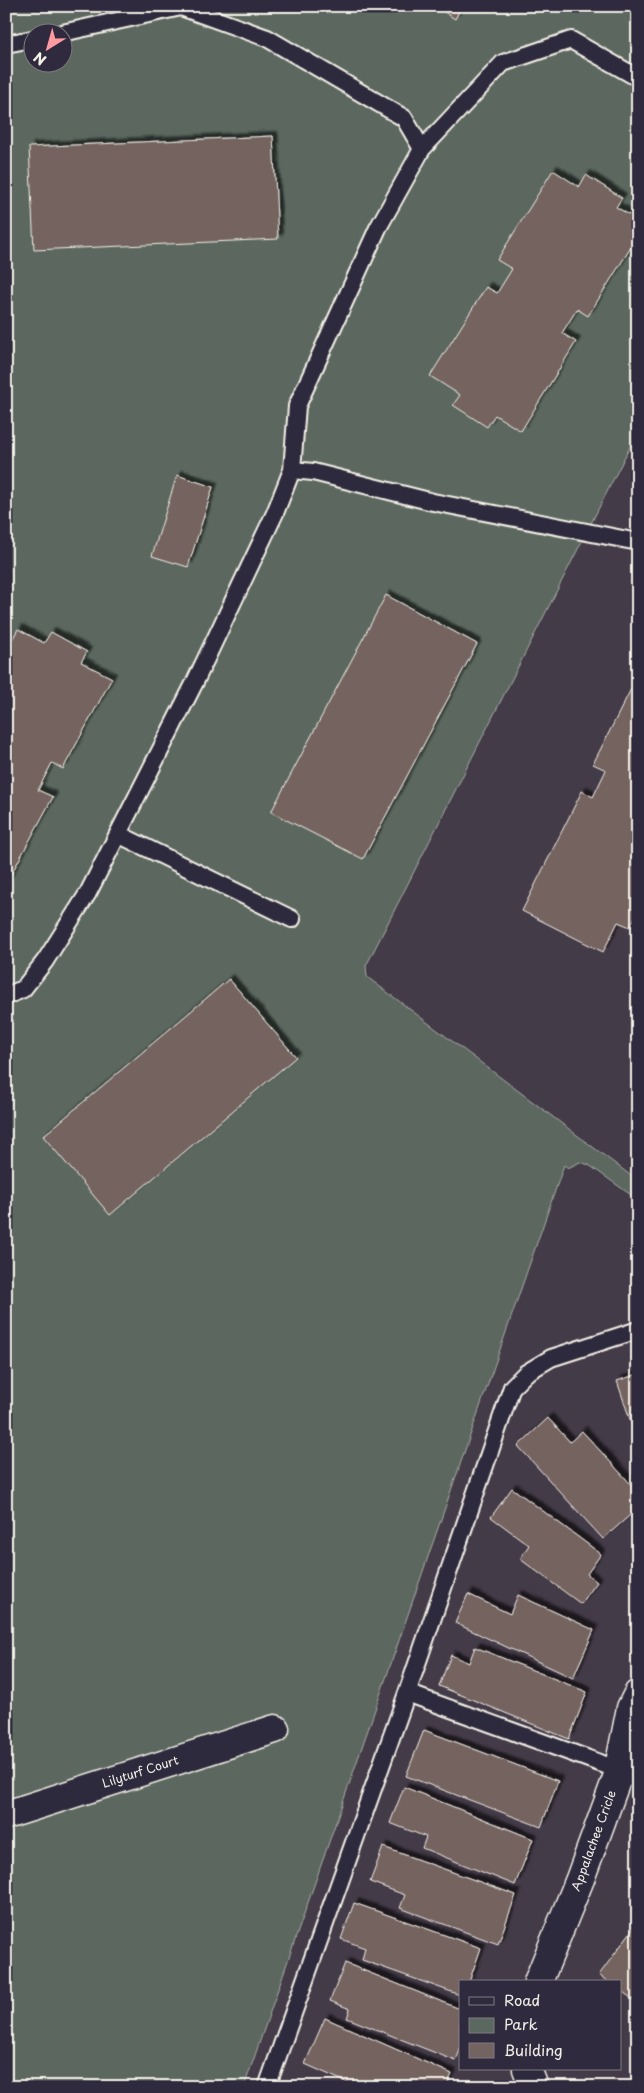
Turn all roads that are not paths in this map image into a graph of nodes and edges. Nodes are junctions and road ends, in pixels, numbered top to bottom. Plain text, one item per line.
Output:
1 (181, 7) edge
2 (72, 31) edge
3 (22, 41) edge
4 (6, 44) edge
5 (638, 78) edge
6 (422, 149) junction
7 (292, 470) junction
8 (638, 542) edge
9 (118, 834) junction
10 (292, 919) dead end
11 (6, 996) edge
12 (638, 1330) edge
13 (407, 1693) junction
14 (638, 1694) edge
15 (275, 1729) dead end
16 (628, 1775) edge
17 (6, 1815) edge
18 (539, 1980) edge
19 (527, 2070) edge
20 (267, 2087) edge
21 (534, 2087) edge

1 - 2 lane
1 - 6 lane
3 - 4 lane
5 - 6 lane
6 - 7 lane
7 - 8 lane
7 - 9 lane
9 - 10 lane
9 - 11 lane
12 - 13 lane
13 - 16 lane
13 - 20 lane
14 - 16 street, Appalachee Cricle
15 - 17 street, Lilyturf Court
16 - 18 street, Appalachee Cricle
19 - 21 street

